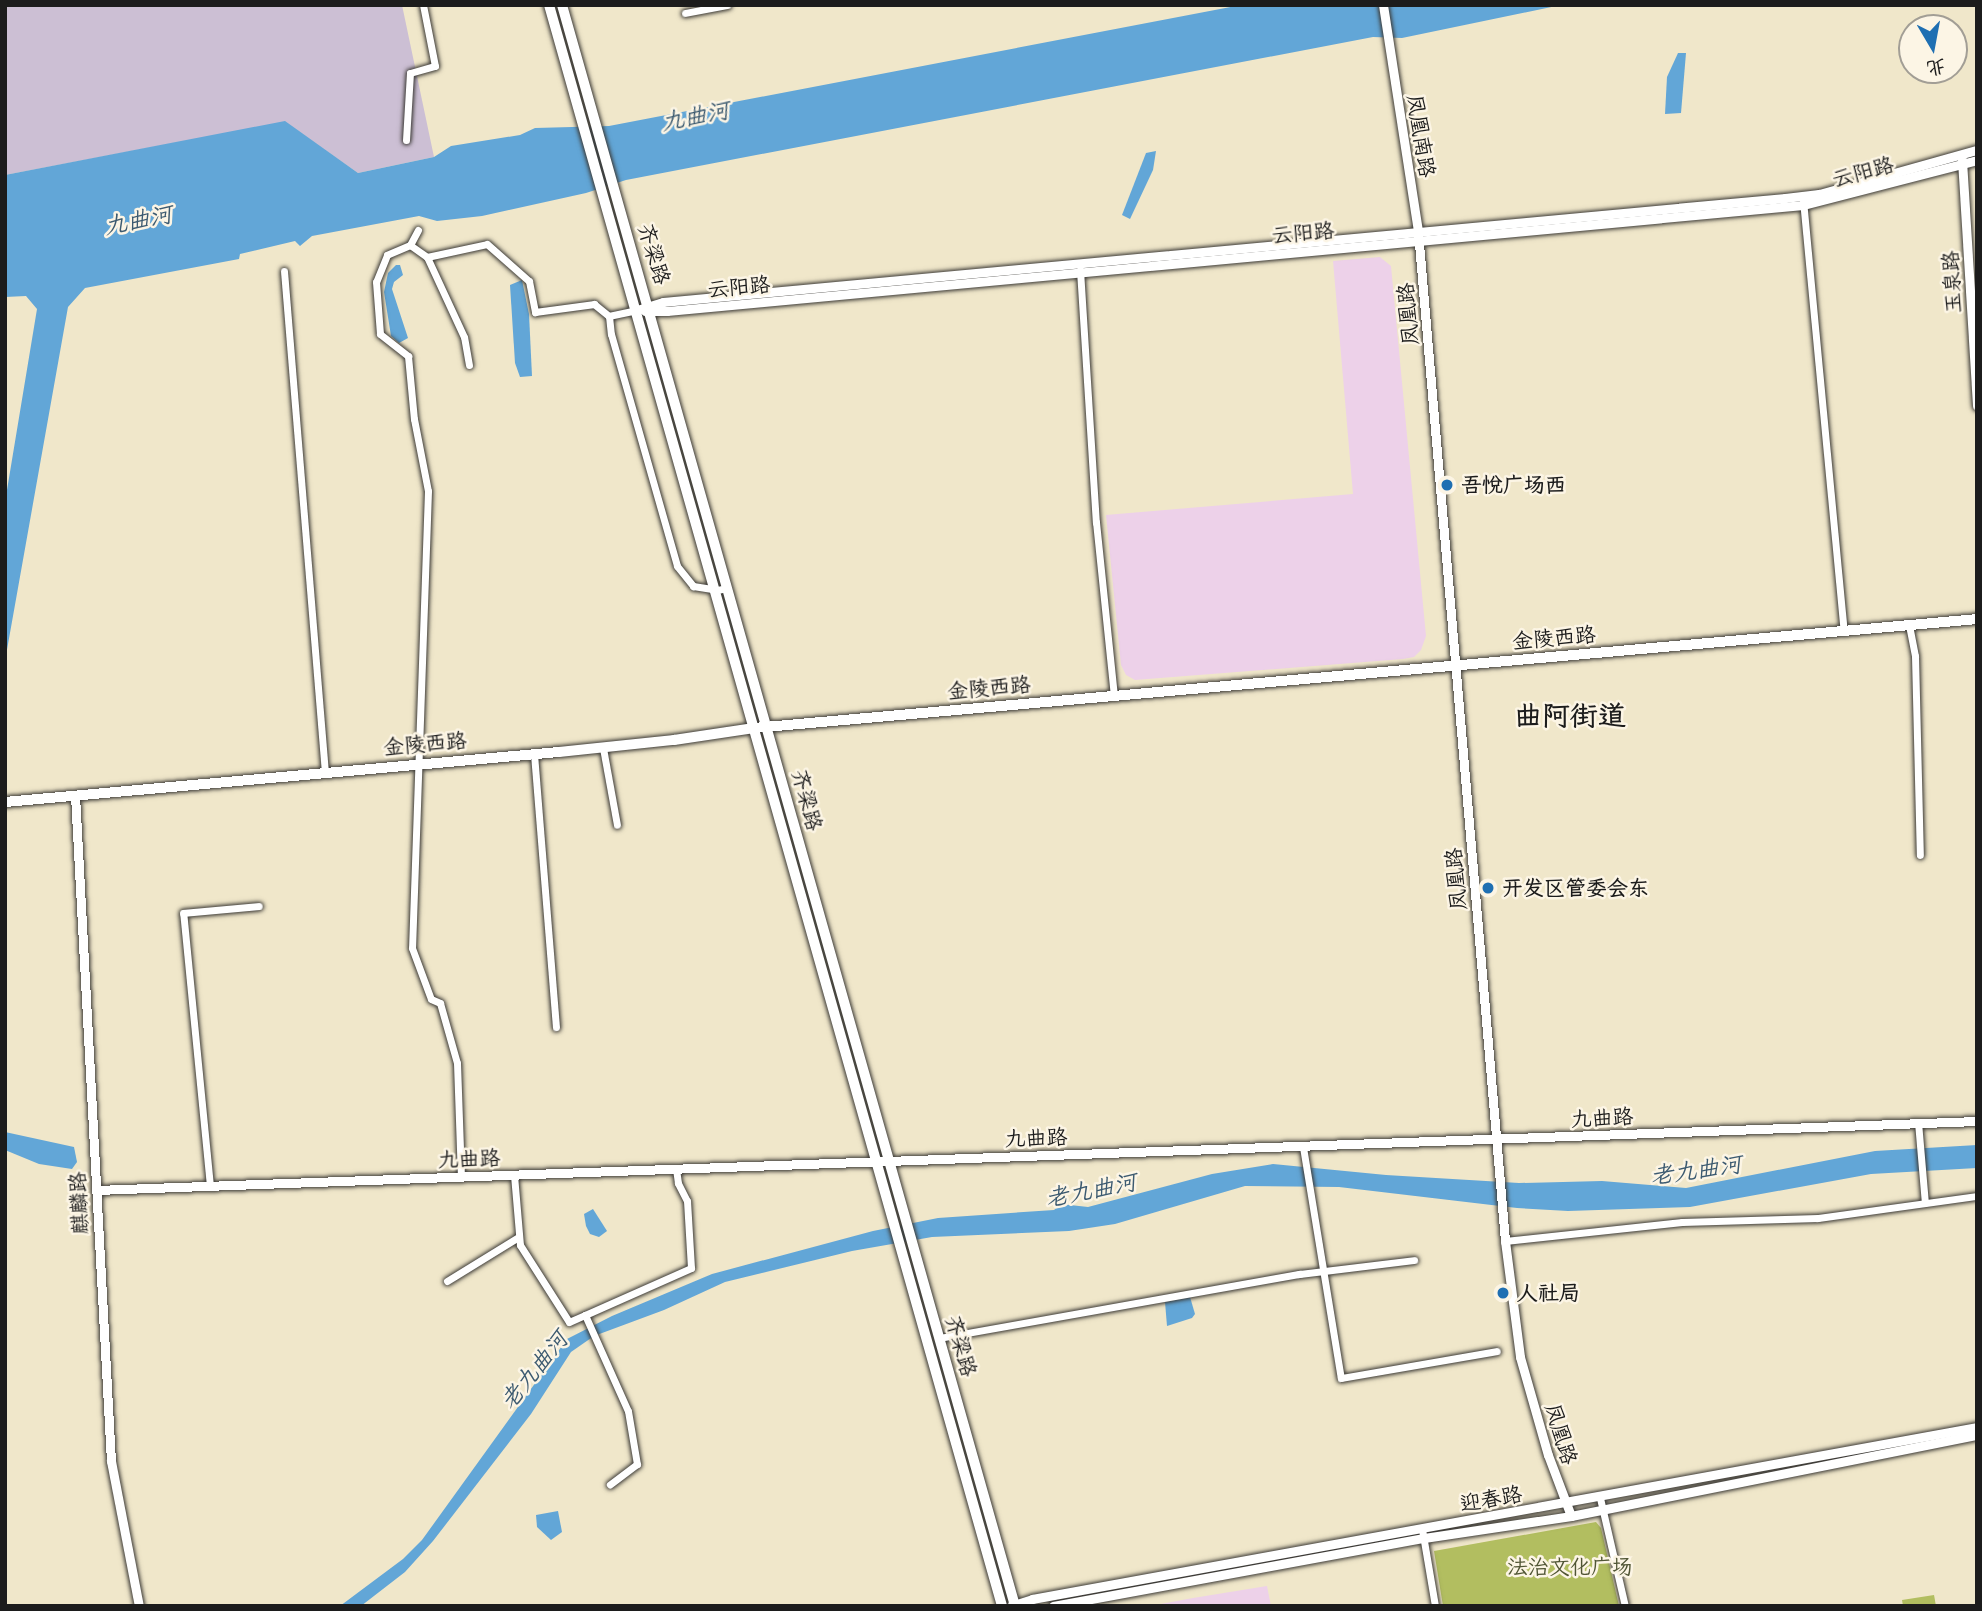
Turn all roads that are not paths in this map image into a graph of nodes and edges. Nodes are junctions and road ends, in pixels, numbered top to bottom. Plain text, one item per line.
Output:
1 (423, 5) edge
2 (549, 5) edge
3 (562, 5) edge
4 (727, 5) edge
5 (1383, 5) edge
6 (685, 13) dead end
7 (406, 140) dead end
8 (1977, 150) edge
9 (1962, 159) junction
10 (1977, 160) edge
11 (1803, 201) junction
12 (418, 230) dead end
13 (1419, 236) junction
14 (410, 245) junction
15 (426, 257) junction
16 (1080, 267) junction
17 (284, 271) dead end
18 (650, 309) junction
19 (637, 310) junction
20 (609, 316) junction
21 (469, 365) dead end
22 (1977, 406) edge
23 (722, 589) junction
24 (1977, 619) edge
25 (1909, 625) junction
26 (1844, 631) junction
27 (1455, 667) junction
28 (1114, 697) junction
29 (767, 727) junction
30 (754, 728) junction
31 (603, 748) junction
32 (534, 754) junction
33 (420, 764) junction
34 (325, 773) junction
35 (75, 795) junction
36 (5, 802) edge
37 (617, 825) dead end
38 (1920, 855) dead end
39 (259, 906) dead end
40 (556, 1027) dead end
41 (1977, 1121) edge
42 (1918, 1122) junction
43 (1497, 1140) junction
44 (1303, 1147) junction
45 (889, 1162) junction
46 (877, 1163) junction
47 (676, 1169) junction
48 (514, 1175) junction
49 (461, 1177) junction
50 (211, 1186) junction
51 (96, 1190) junction
52 (1977, 1196) edge
53 (1925, 1203) junction
54 (517, 1238) junction
55 (1505, 1241) junction
56 (1414, 1261) dead end
57 (1323, 1273) junction
58 (447, 1280) dead end
59 (586, 1317) junction
60 (939, 1338) junction
61 (1497, 1351) dead end
62 (959, 1408) junction
63 (947, 1410) junction
64 (1977, 1427) edge
65 (1977, 1435) edge
66 (610, 1484) dead end
67 (1600, 1498) junction
68 (1566, 1504) junction
69 (1602, 1510) junction
70 (1571, 1516) junction
71 (1423, 1533) junction
72 (1014, 1605) edge
73 (139, 1606) edge
74 (1002, 1606) edge
75 (1053, 1606) edge
76 (1435, 1606) edge
77 (1625, 1606) edge

1 - 7 street
2 - 19 main road, 齐梁路
3 - 18 main road, 齐梁路
4 - 6 street
5 - 13 street, 凤凰南路
8 - 9 street, 云阳路
9 - 10 street, 云阳路
9 - 11 street, 云阳路
9 - 22 street, 玉泉路
11 - 13 street, 云阳路
11 - 26 street
12 - 14 street
13 - 16 street, 云阳路
13 - 27 street, 凤凰路
14 - 15 street
14 - 33 street
15 - 20 street
15 - 21 street
16 - 18 street, 云阳路
16 - 28 street
17 - 34 street
18 - 19 street, 云阳路
18 - 23 main road, 齐梁路
19 - 20 street
19 - 23 main road, 齐梁路
20 - 23 street
23 - 29 main road, 齐梁路
23 - 30 main road, 齐梁路
24 - 25 main road, 金陵西路
25 - 26 main road, 金陵西路
25 - 38 street
26 - 27 main road, 金陵西路
27 - 28 main road, 金陵西路
27 - 43 street, 凤凰路
28 - 29 main road, 金陵西路
29 - 30 main road, 金陵西路
29 - 45 main road, 齐梁路
30 - 31 main road, 金陵西路
30 - 46 main road, 齐梁路
31 - 32 main road, 金陵西路
31 - 37 street
32 - 33 main road, 金陵西路
32 - 40 street
33 - 34 main road, 金陵西路
33 - 49 street
34 - 35 main road, 金陵西路
35 - 36 main road, 金陵西路
35 - 51 street, 麒麟路
39 - 50 street
41 - 42 street, 九曲路
42 - 43 street, 九曲路
42 - 53 street
43 - 44 street, 九曲路
43 - 55 street, 凤凰路
44 - 45 street, 九曲路
44 - 57 street
45 - 46 street, 九曲路
45 - 60 main road, 齐梁路
46 - 47 street, 九曲路
46 - 63 main road, 齐梁路
47 - 48 street, 九曲路
47 - 59 street
48 - 49 street, 九曲路
48 - 54 street
49 - 50 street, 九曲路
50 - 51 street, 九曲路
51 - 73 street, 麒麟路
52 - 53 street
53 - 55 street
54 - 58 street
54 - 59 street
55 - 68 street, 凤凰路
56 - 57 street
57 - 60 street
57 - 61 street
59 - 66 street
60 - 62 main road, 齐梁路
62 - 63 main road
62 - 72 main road, 齐梁路
63 - 74 main road, 齐梁路
64 - 67 street, 迎春路
65 - 69 street, 迎春路
67 - 68 street, 迎春路
67 - 69 street
68 - 70 street, 凤凰路
68 - 71 street, 迎春路
69 - 70 street, 迎春路
69 - 77 street
70 - 71 street, 迎春路
71 - 72 street, 迎春路
71 - 75 street, 迎春路
71 - 76 street

